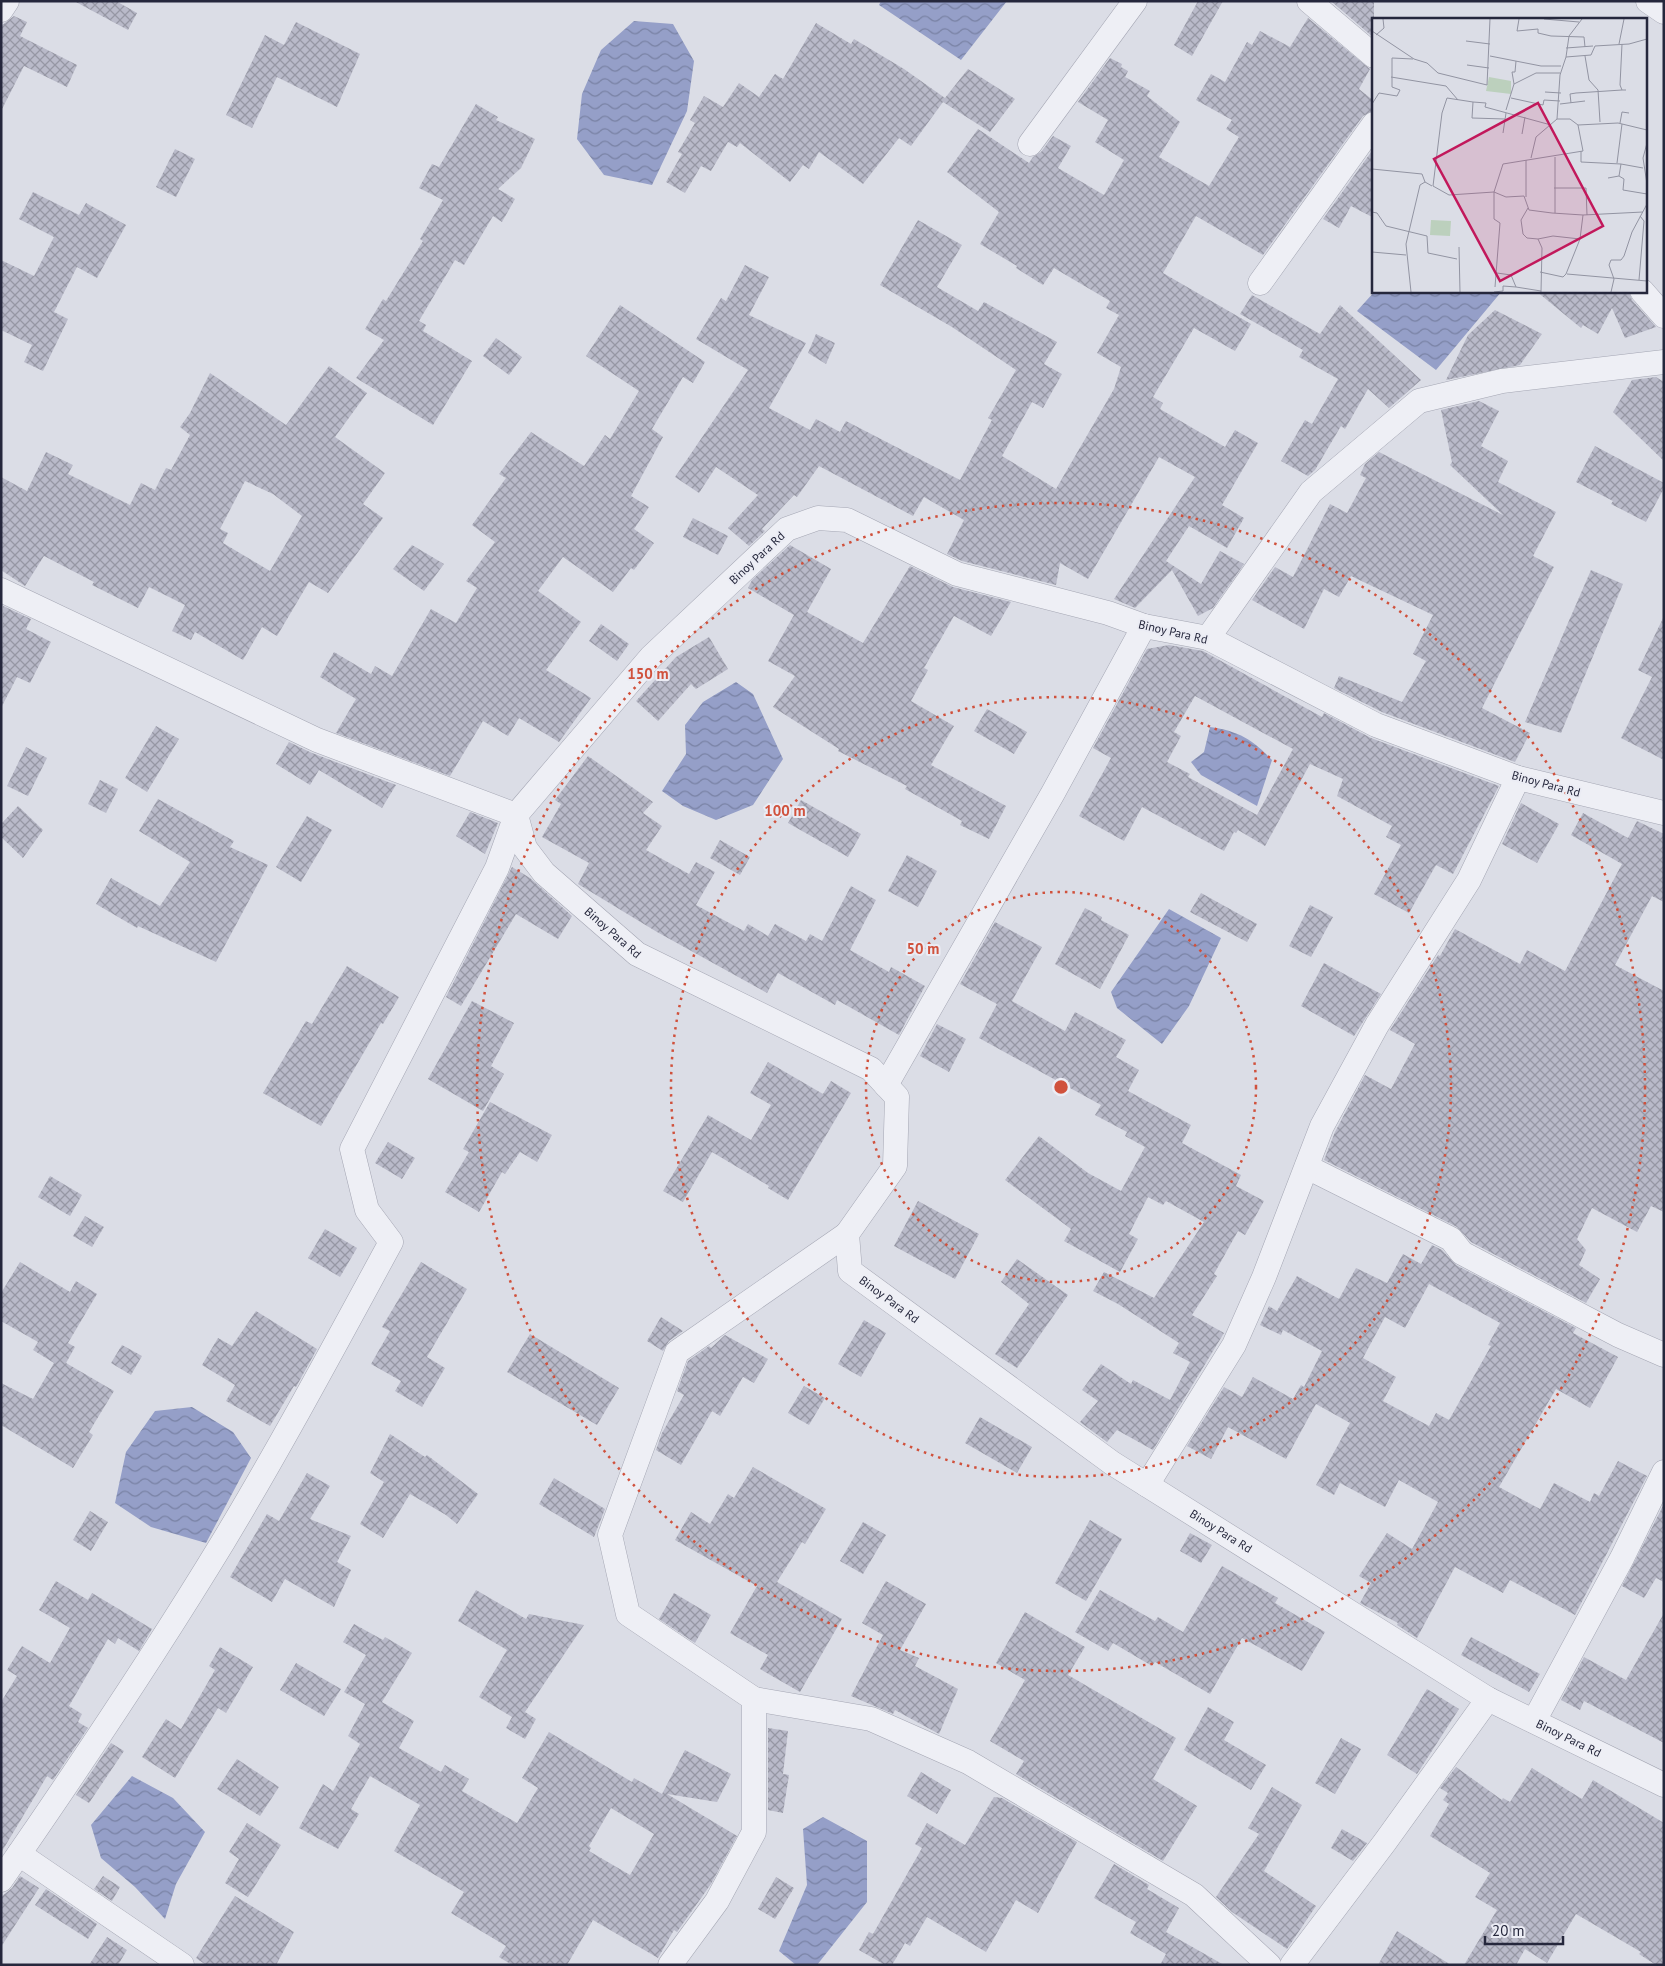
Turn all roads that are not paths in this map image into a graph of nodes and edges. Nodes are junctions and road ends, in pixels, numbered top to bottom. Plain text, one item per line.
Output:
1 (7, 1) edge
2 (1135, 1) edge
3 (1309, 1) edge
4 (1648, 1) edge
5 (1, 10) edge
6 (1664, 12) edge
7 (1372, 54) edge
8 (1372, 127) edge
9 (1030, 144) dead end
10 (1260, 283) dead end
11 (1643, 292) edge
12 (1664, 316) edge
13 (1664, 362) edge
14 (1, 590) edge
15 (1144, 626) junction
16 (1208, 638) junction
17 (1518, 778) junction
18 (1664, 813) edge
19 (516, 815) junction
20 (886, 1085) junction
21 (1307, 1166) junction
22 (847, 1234) junction
23 (1664, 1355) edge
24 (1664, 1472) edge
25 (1147, 1485) junction
26 (754, 1699) junction
27 (1488, 1699) junction
28 (1534, 1721) junction
29 (1664, 1785) edge
30 (19, 1854) junction
31 (1, 1880) edge
32 (182, 1965) edge
33 (670, 1965) edge
34 (1269, 1965) edge
35 (1292, 1965) edge

1 - 5 street
2 - 9 street
3 - 7 street
4 - 6 street
8 - 10 street
11 - 12 street
13 - 16 street
14 - 19 street
15 - 16 street, Binoy Para Rd
15 - 19 street, Binoy Para Rd
15 - 20 street
16 - 17 street, Binoy Para Rd
17 - 18 street, Binoy Para Rd
17 - 21 street
19 - 20 street, Binoy Para Rd
19 - 30 street
20 - 22 street, Binoy Para Rd
21 - 23 street
21 - 25 street
22 - 25 street, Binoy Para Rd
22 - 26 street
24 - 28 street
25 - 27 street, Binoy Para Rd
26 - 33 street
26 - 34 street
27 - 28 street, Binoy Para Rd
27 - 35 street
28 - 29 street, Binoy Para Rd
30 - 31 street
30 - 32 street

